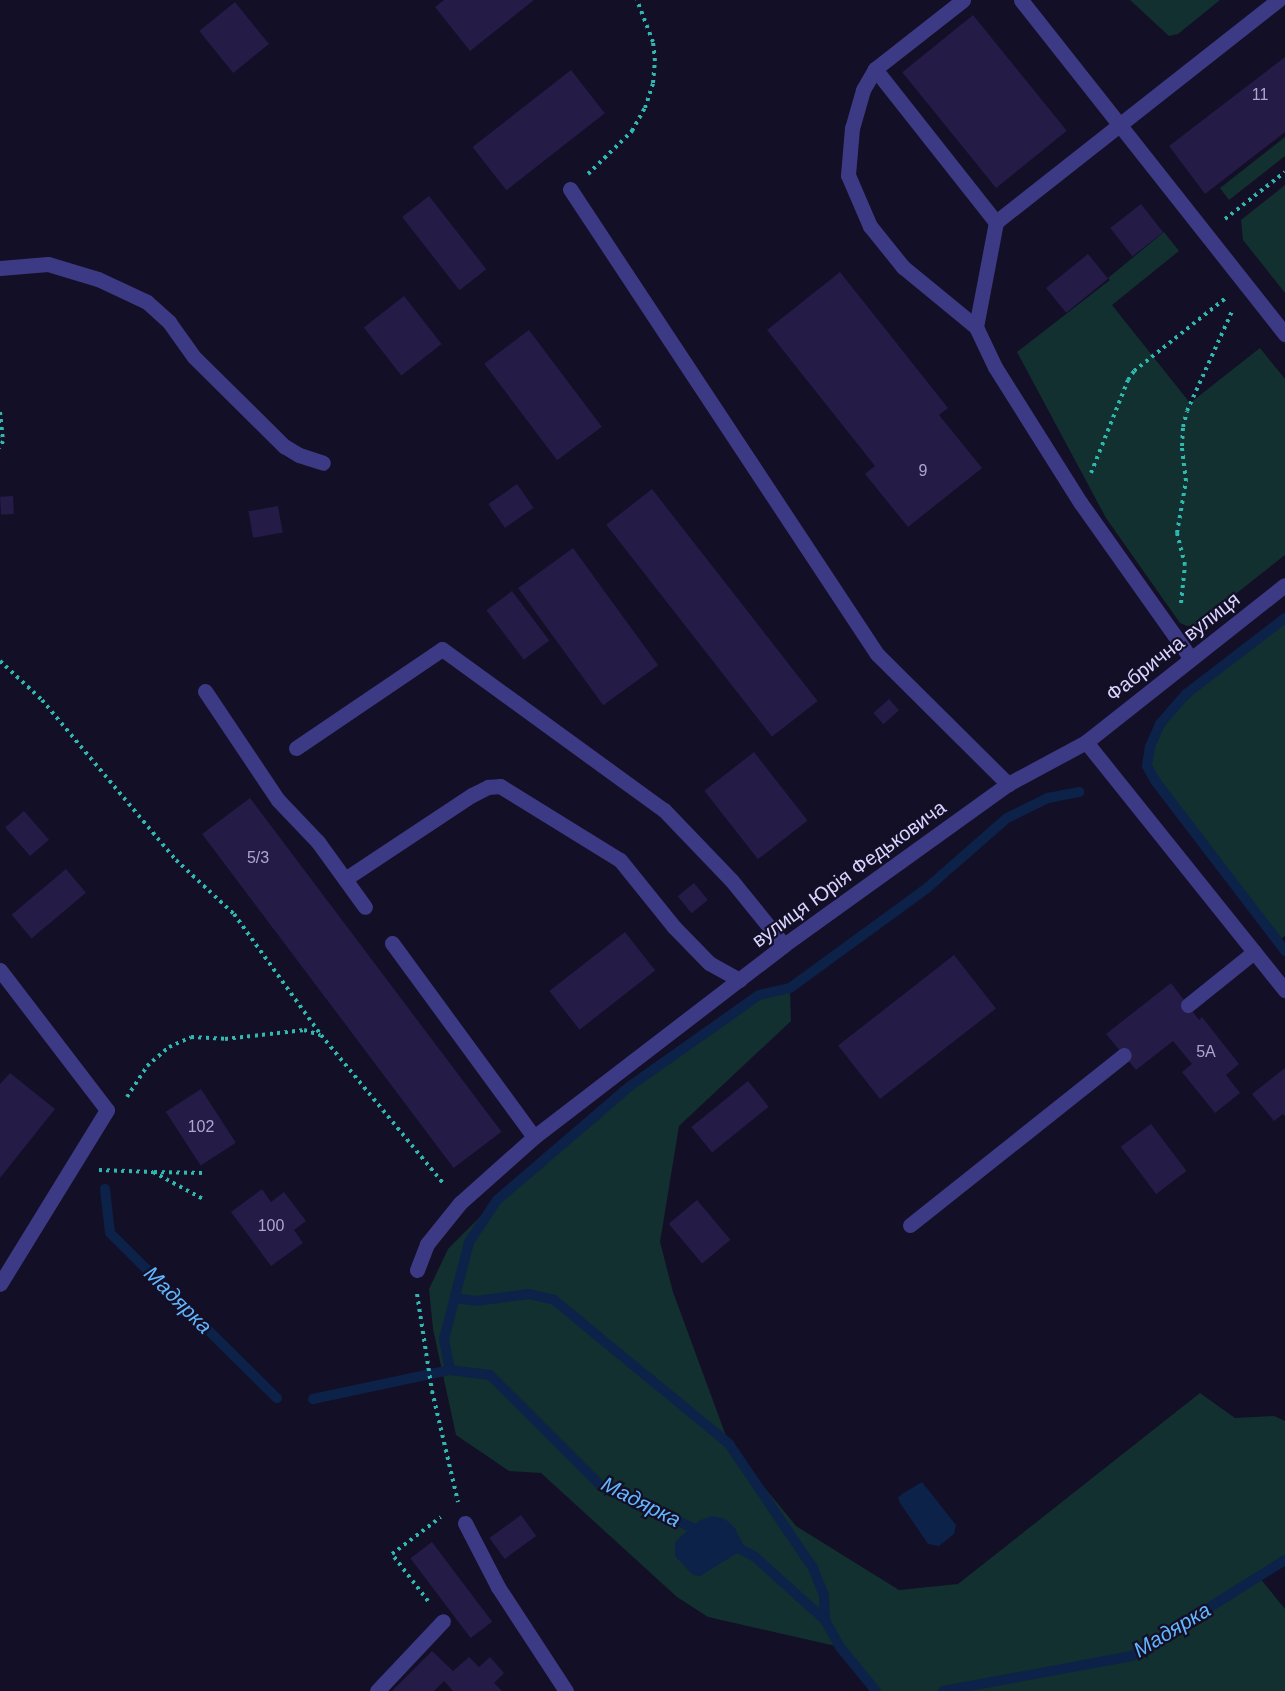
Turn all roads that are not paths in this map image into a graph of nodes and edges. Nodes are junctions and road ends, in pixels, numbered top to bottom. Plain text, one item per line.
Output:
1 (963, 0) edge
2 (1021, 0) edge
3 (1278, 0) edge
4 (875, 69) junction
5 (1119, 124) junction
6 (570, 189) road end
7 (996, 222) junction
8 (0, 268) edge
9 (976, 327) junction
10 (1285, 334) edge
11 (323, 463) dead end
12 (1285, 585) edge
13 (1191, 659) junction
14 (205, 691) dead end
15 (1086, 742) junction
16 (296, 748) dead end
17 (1008, 784) junction
18 (345, 879) junction
19 (365, 907) dead end
20 (392, 943) dead end
21 (784, 945) junction
22 (1254, 952) junction
23 (0, 970) edge
24 (740, 980) junction
25 (1285, 990) edge
26 (1188, 1005) dead end
27 (1124, 1055) dead end
28 (534, 1137) junction
29 (910, 1225) dead end
30 (417, 1270) road end
31 (0, 1284) edge
32 (465, 1523) dead end
33 (443, 1621) road end
34 (377, 1691) edge
35 (566, 1691) edge

1 - 4 street
2 - 5 street
3 - 5 street
4 - 7 street
4 - 9 street
5 - 7 street
5 - 10 street
6 - 17 street
7 - 9 street
8 - 11 street
9 - 13 street
12 - 13 street, Фабрична вулиця
13 - 15 street, Фабрична вулиця
14 - 18 street
15 - 17 street, вулиця Юрія Федьковича
15 - 22 street
16 - 21 street
17 - 21 street, вулиця Юрія Федьковича
18 - 19 street
18 - 24 street
20 - 28 street
21 - 24 street, вулиця Юрія Федьковича
22 - 25 street
22 - 26 street
23 - 31 street
24 - 28 street, вулиця Юрія Федьковича
27 - 29 street
28 - 30 street, вулиця Юрія Федьковича
32 - 35 street
33 - 34 street

